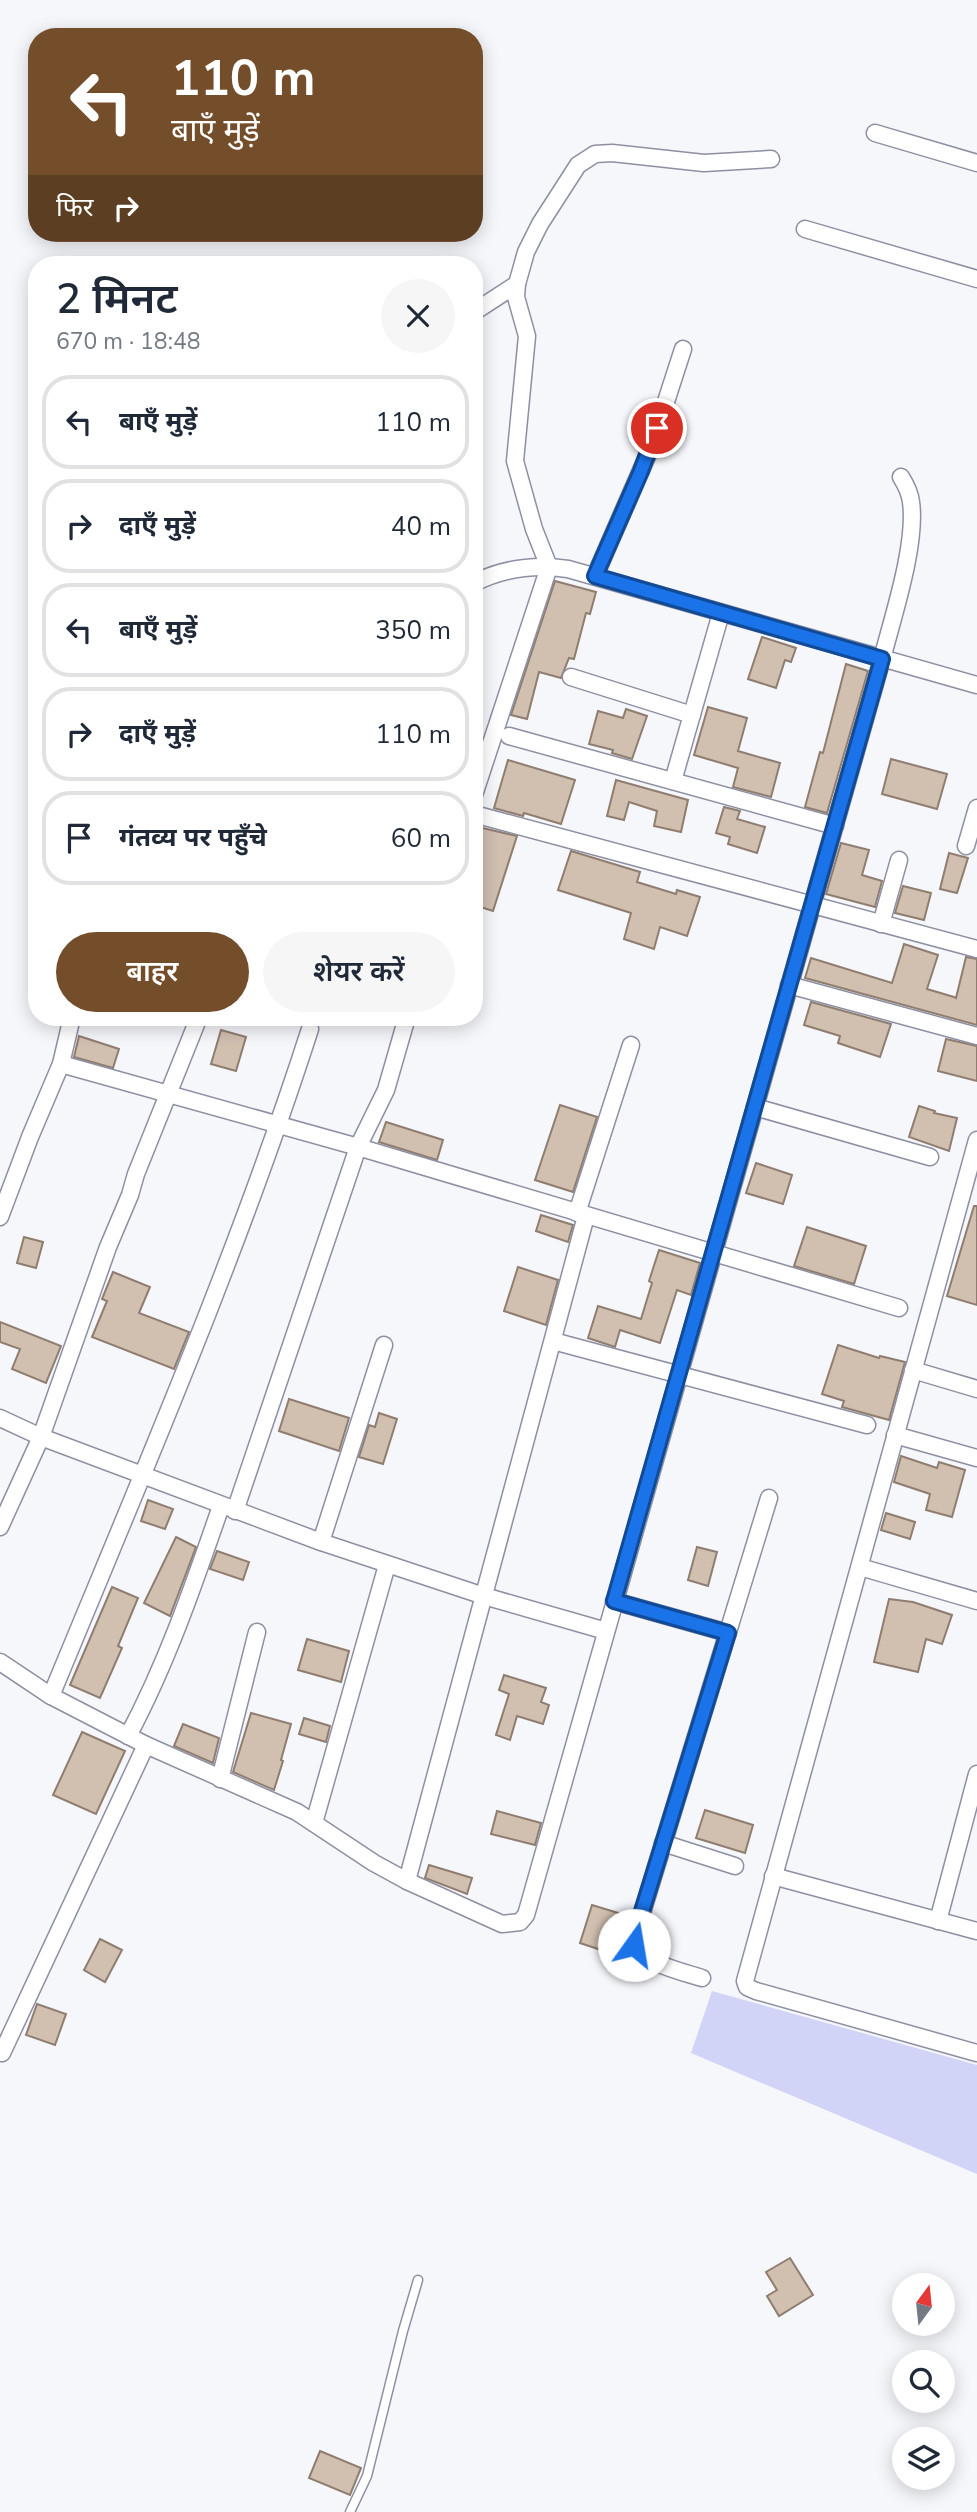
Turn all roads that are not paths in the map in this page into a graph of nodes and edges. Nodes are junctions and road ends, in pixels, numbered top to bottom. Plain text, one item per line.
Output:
1 (875, 133) dead end
2 (771, 159) dead end
3 (977, 163) edge
4 (805, 229) dead end
5 (977, 279) edge
6 (516, 284) junction
7 (483, 306) edge
8 (683, 349) dead end
9 (901, 477) dead end
10 (550, 567) junction
11 (595, 576) junction
12 (483, 579) edge
13 (721, 613) junction
14 (882, 659) junction
15 (571, 677) dead end
16 (977, 685) edge
17 (692, 715) junction
18 (509, 736) dead end
19 (483, 768) edge
20 (673, 781) junction
21 (977, 808) edge
22 (483, 816) edge
23 (835, 826) junction
24 (966, 846) dead end
25 (899, 860) dead end
26 (812, 905) junction
27 (881, 924) junction
28 (977, 949) edge
29 (789, 985) junction
30 (70, 1026) edge
31 (195, 1026) edge
32 (404, 1026) edge
33 (310, 1028) dead end
34 (977, 1035) edge
35 (631, 1045) dead end
36 (61, 1064) junction
37 (169, 1094) junction
38 (755, 1107) junction
39 (279, 1125) junction
40 (977, 1140) edge
41 (358, 1147) junction
42 (930, 1157) dead end
43 (582, 1215) junction
44 (0, 1217) edge
45 (713, 1254) junction
46 (899, 1308) dead end
47 (553, 1341) junction
48 (384, 1346) dead end
49 (913, 1370) junction
50 (679, 1374) junction
51 (977, 1389) edge
52 (0, 1418) edge
53 (867, 1425) dead end
54 (895, 1435) junction
55 (41, 1437) junction
56 (977, 1458) edge
57 (142, 1474) junction
58 (769, 1498) dead end
59 (228, 1509) junction
60 (0, 1527) edge
61 (321, 1542) junction
62 (387, 1564) junction
63 (860, 1567) junction
64 (484, 1596) junction
65 (614, 1601) junction
66 (977, 1601) edge
67 (606, 1631) junction
68 (257, 1632) dead end
69 (728, 1633) junction
70 (2, 1669) edge
71 (51, 1696) junction
72 (128, 1736) junction
73 (146, 1745) junction
74 (977, 1774) edge
75 (220, 1779) junction
76 (974, 1795) edge
77 (314, 1823) junction
78 (663, 1843) junction
79 (736, 1866) dead end
80 (772, 1876) junction
81 (407, 1881) junction
82 (938, 1920) junction
83 (977, 1931) edge
84 (702, 1978) dead end
85 (2, 2053) dead end
86 (977, 2053) edge
87 (418, 2280) dead end
88 (350, 2512) edge

1 - 3 street
2 - 6 street
4 - 5 street
6 - 7 street
6 - 10 street
8 - 11 street
9 - 14 street
10 - 11 street
10 - 12 street
10 - 19 street
11 - 13 street
13 - 14 street
13 - 17 street
14 - 16 street
14 - 23 street
15 - 17 street
17 - 20 street
18 - 20 street
20 - 23 street
21 - 24 street
22 - 26 street
23 - 26 street
25 - 27 street
26 - 27 street
26 - 29 street
27 - 28 street
29 - 34 street
29 - 38 street
30 - 36 street
31 - 37 street
32 - 41 street
33 - 39 street
35 - 43 street
36 - 37 street
36 - 44 street
37 - 39 street
37 - 55 street
38 - 42 street
38 - 45 street
39 - 41 street
39 - 57 street
40 - 49 street
41 - 43 street
41 - 59 street
43 - 45 street
43 - 47 street
45 - 46 street
45 - 50 street
47 - 50 street
47 - 64 street
48 - 61 street
49 - 51 street
49 - 54 street
50 - 53 street
50 - 65 street
52 - 55 street
54 - 56 street
54 - 63 street
55 - 57 street
55 - 60 street
57 - 59 street
57 - 71 street
58 - 69 street
59 - 61 street
59 - 72 street
61 - 62 street
62 - 64 street
62 - 77 street
63 - 66 street
63 - 80 street
64 - 67 street
64 - 81 street
65 - 67 street
65 - 69 street
67 - 81 street
68 - 75 street
69 - 78 street
70 - 71 street
71 - 72 street
72 - 73 street
73 - 75 street
73 - 85 street
74 - 76 street
75 - 77 street
76 - 82 street
77 - 81 street
78 - 79 street
78 - 84 street
80 - 82 street
80 - 86 street
82 - 83 street
87 - 88 lane

